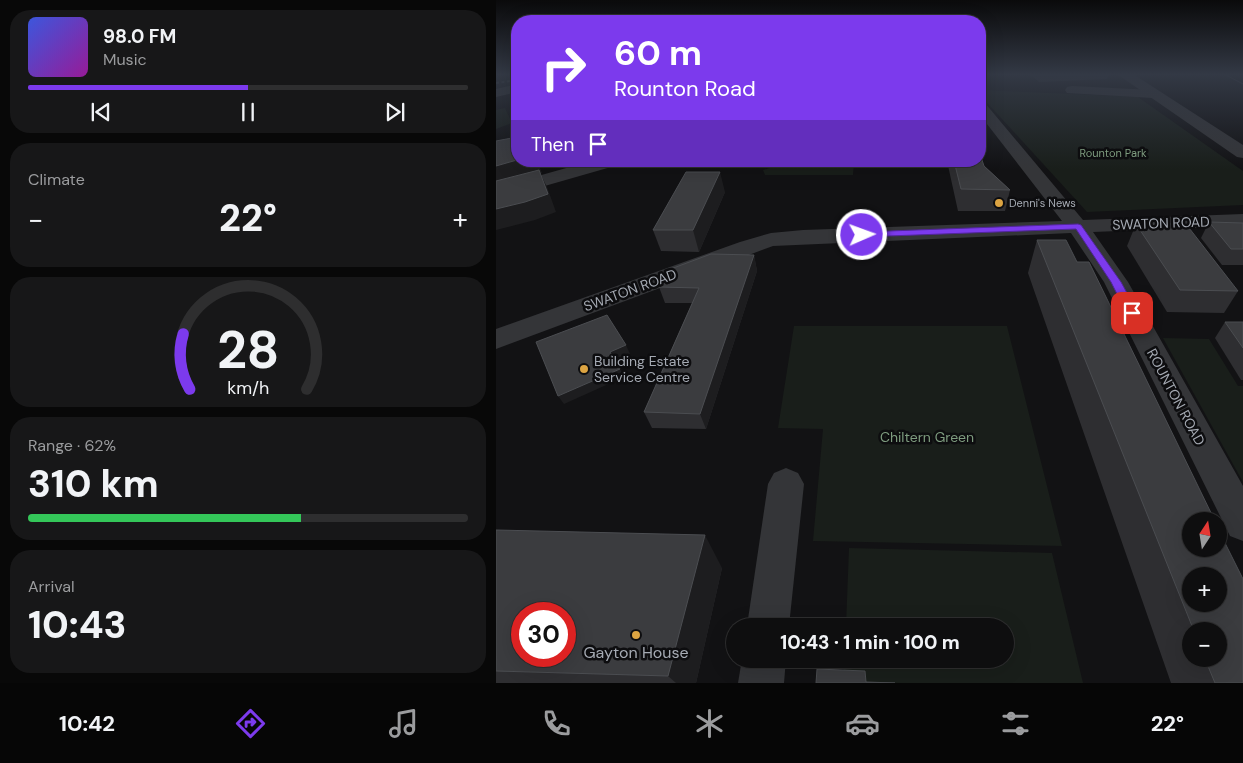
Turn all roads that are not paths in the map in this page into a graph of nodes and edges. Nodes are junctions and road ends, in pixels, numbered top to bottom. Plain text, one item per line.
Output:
1 (1172, 106) edge
2 (986, 113) edge
3 (1243, 153) edge
4 (589, 167) edge
5 (496, 194) edge
6 (1243, 220) edge
7 (1078, 227) junction
8 (496, 339) edge
9 (786, 484) dead end
10 (1243, 522) edge
11 (769, 618) edge
12 (763, 668) edge
13 (761, 683) edge

1 - 3 street
2 - 7 street, ROUNTON ROAD
4 - 5 street
6 - 7 street, SWATON ROAD
7 - 8 street, SWATON ROAD
7 - 10 street, ROUNTON ROAD
9 - 11 street
12 - 13 street

